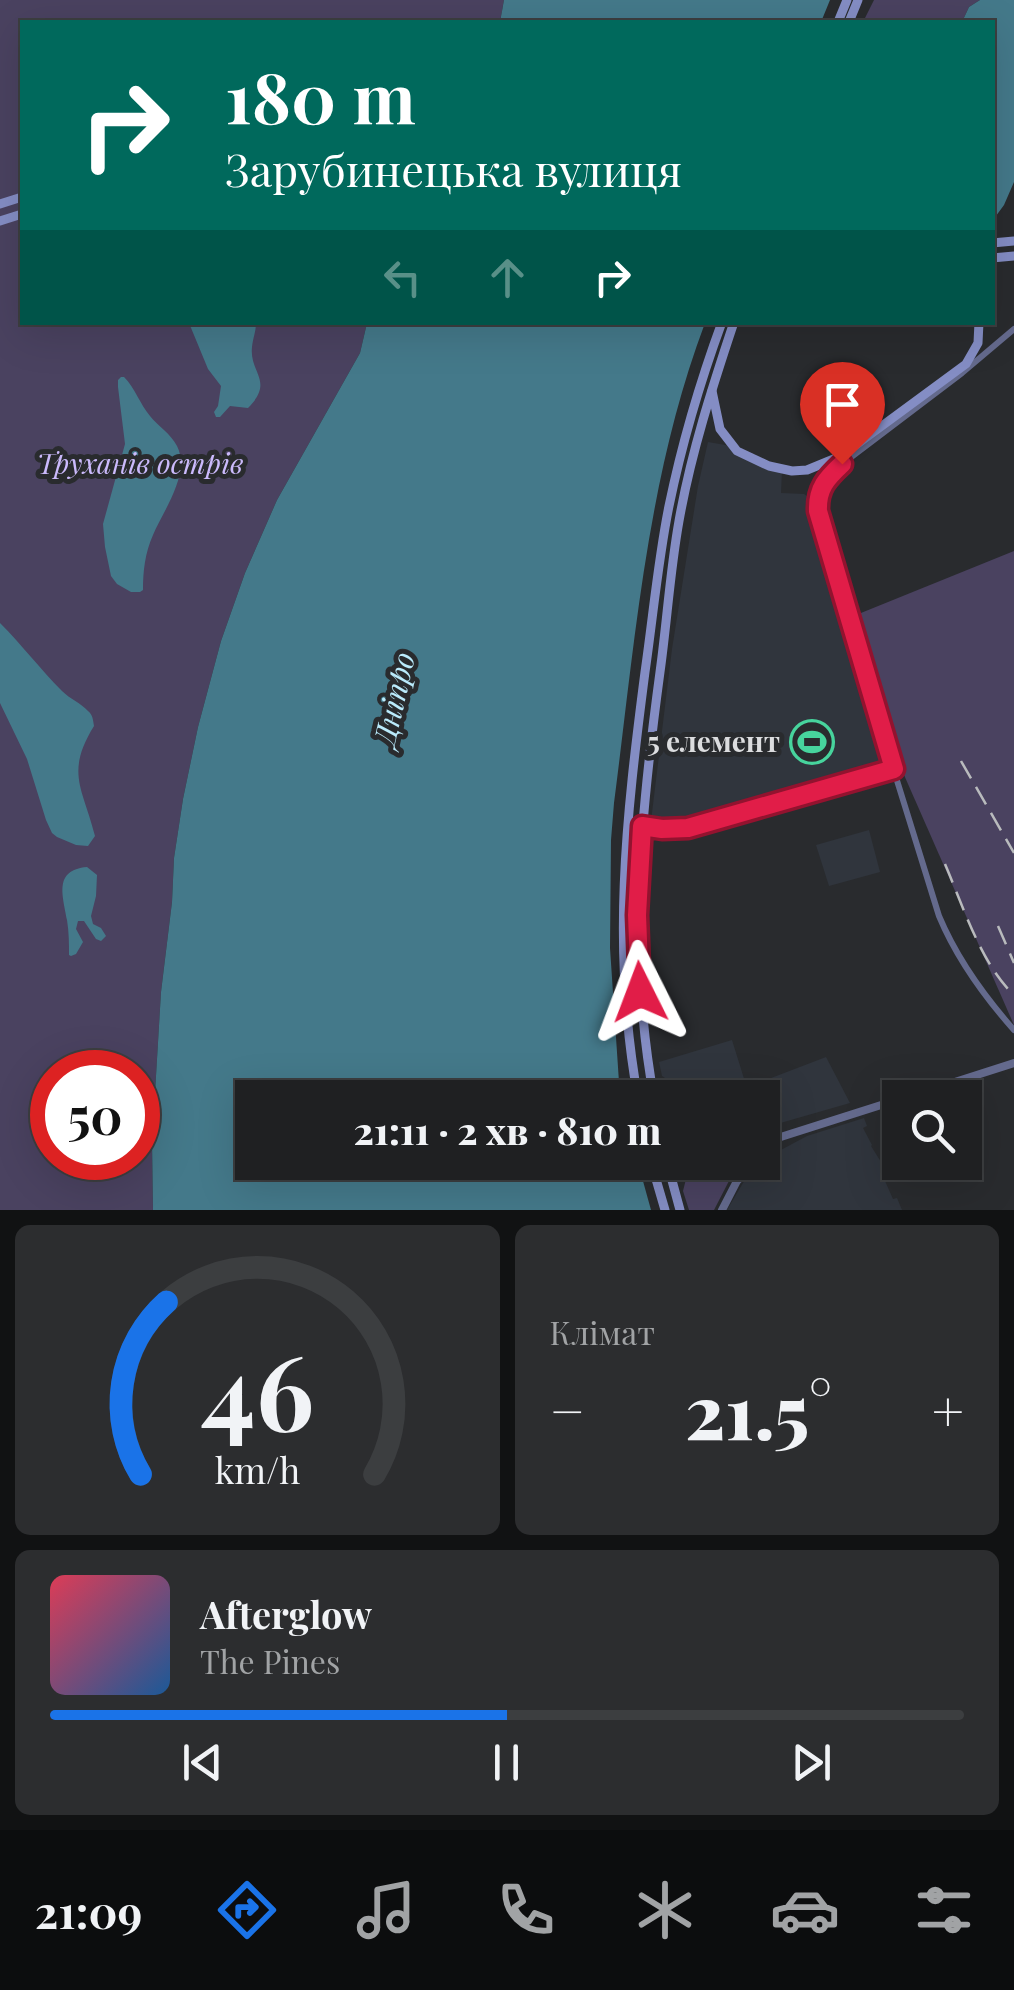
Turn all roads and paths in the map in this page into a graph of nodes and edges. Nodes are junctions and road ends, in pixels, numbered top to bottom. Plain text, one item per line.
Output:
1 (721, 325) edge
2 (733, 325) edge
3 (980, 325) edge
4 (1014, 329) edge
5 (712, 388) junction
6 (894, 769) junction
7 (642, 826) junction
8 (1014, 1030) edge
9 (1013, 1063) edge
10 (636, 1080) edge
11 (651, 1080) edge
12 (959, 1080) edge
13 (882, 1105) edge
14 (780, 1138) edge
15 (655, 1180) edge
16 (672, 1180) edge
17 (738, 1180) edge
18 (664, 1210) edge
19 (680, 1210) edge
20 (722, 1210) edge

1 - 10 main road
2 - 5 main road
3 - 5 main road
4 - 6 street
5 - 7 main road
6 - 7 street
6 - 8 street
7 - 11 main road
9 - 12 street
13 - 14 street
15 - 18 main road
16 - 19 main road
17 - 20 street

